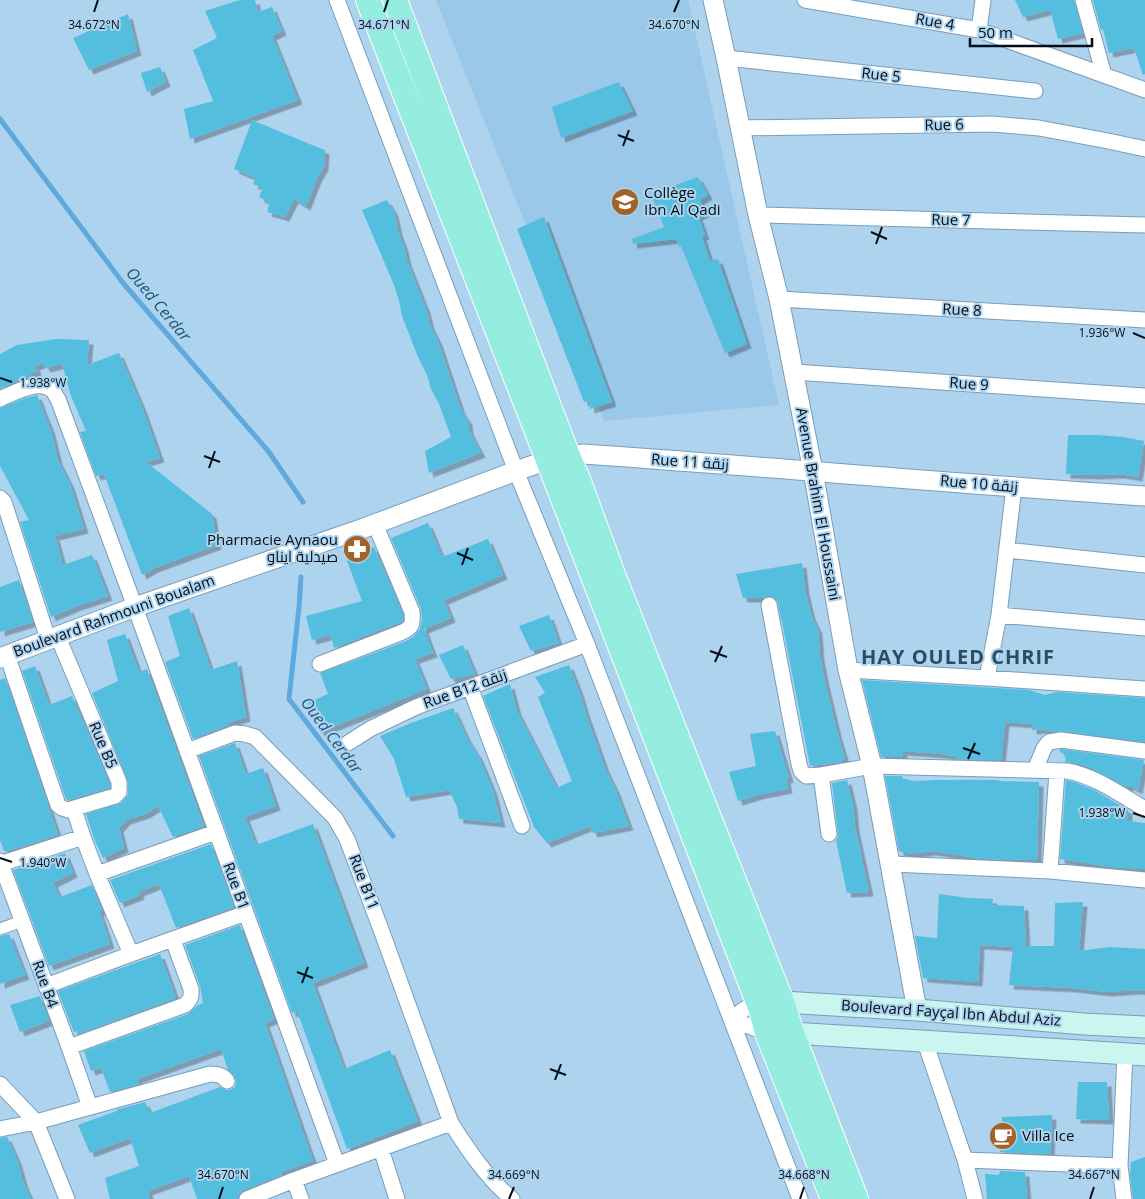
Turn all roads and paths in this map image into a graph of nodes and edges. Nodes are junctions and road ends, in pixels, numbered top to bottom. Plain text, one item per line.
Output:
1 (337, 0) edge
2 (368, 0) edge
3 (395, 0) edge
4 (713, 0) edge
5 (805, 0) edge
6 (983, 0) edge
7 (1082, 0) edge
8 (979, 30) junction
9 (726, 58) junction
10 (1104, 75) junction
11 (1145, 90) edge
12 (1035, 91) dead end
13 (740, 128) junction
14 (1145, 149) edge
15 (758, 215) junction
16 (1145, 225) edge
17 (779, 299) junction
18 (1145, 320) edge
19 (794, 372) junction
20 (1145, 396) edge
21 (0, 398) edge
22 (558, 458) junction
23 (516, 471) junction
24 (813, 471) junction
25 (1014, 487) junction
26 (1145, 496) edge
27 (0, 498) edge
28 (375, 524) junction
29 (1006, 550) junction
30 (1145, 565) edge
31 (769, 605) dead end
32 (135, 607) junction
33 (999, 615) junction
34 (1145, 628) edge
35 (53, 638) junction
36 (587, 644) junction
37 (3, 656) edge
38 (320, 664) dead end
39 (848, 670) junction
40 (987, 678) junction
41 (470, 687) junction
42 (1145, 689) edge
43 (348, 743) dead end
44 (187, 751) junction
45 (1145, 751) edge
46 (872, 766) junction
47 (1035, 770) junction
48 (1057, 772) junction
49 (821, 775) junction
50 (74, 809) junction
51 (1145, 809) edge
52 (522, 826) dead end
53 (216, 832) junction
54 (829, 834) dead end
55 (83, 837) junction
56 (0, 863) edge
57 (891, 864) junction
58 (1050, 871) junction
59 (97, 874) junction
60 (1145, 880) edge
61 (246, 913) junction
62 (22, 921) junction
63 (0, 929) edge
64 (173, 940) junction
65 (130, 954) junction
66 (46, 986) junction
67 (756, 1000) junction
68 (782, 1002) junction
69 (917, 1010) junction
70 (731, 1019) junction
71 (1145, 1027) edge
72 (766, 1033) junction
73 (792, 1033) junction
74 (925, 1042) junction
75 (69, 1047) junction
76 (1135, 1054) edge
77 (227, 1081) dead end
78 (0, 1084) edge
79 (90, 1107) junction
80 (36, 1122) junction
81 (451, 1123) junction
82 (0, 1128) edge
83 (381, 1149) junction
84 (965, 1160) junction
85 (337, 1164) junction
86 (1120, 1166) junction
87 (294, 1180) junction
88 (67, 1199) edge
89 (247, 1199) edge
90 (301, 1199) edge
91 (398, 1199) edge
92 (512, 1199) edge
93 (800, 1199) edge
94 (833, 1199) edge
95 (856, 1199) edge
96 (975, 1199) edge
97 (1124, 1199) edge

1 - 23 street
2 - 22 main road
3 - 22 main road
4 - 9 street, Avenue Brahim El Houssaini
5 - 8 street, Rue 4
6 - 8 street
7 - 10 street
8 - 10 street, Rue 4
9 - 12 street, Rue 5
9 - 13 street, Avenue Brahim El Houssaini
10 - 11 street, Rue 4
13 - 14 street, Rue 6
13 - 15 street, Avenue Brahim El Houssaini
15 - 16 street, Rue 7
15 - 17 street, Avenue Brahim El Houssaini
17 - 18 street, Rue 8
17 - 19 street, Avenue Brahim El Houssaini
19 - 20 street, Rue 9
19 - 24 street, Avenue Brahim El Houssaini
21 - 32 street, Rue B1
22 - 23 street, Boulevard Rahmouni Boualam
22 - 24 street, Rue 11 زنقة
22 - 67 main road
22 - 68 main road
23 - 28 street, Boulevard Rahmouni Boualam
23 - 36 street
24 - 25 street, Rue 10 زنقة
24 - 39 street, Avenue Brahim El Houssaini
25 - 26 street, Rue 10 زنقة
25 - 29 street
27 - 35 street
28 - 32 street, Boulevard Rahmouni Boualam
28 - 38 street
29 - 30 street
29 - 33 street
31 - 49 street
32 - 35 street, Boulevard Rahmouni Boualam
32 - 44 street, Rue B1
33 - 34 street
33 - 40 street
35 - 37 street, Boulevard Rahmouni Boualam
35 - 50 street, Rue B5
36 - 41 street, Rue B12 زنقة
36 - 70 street
37 - 50 street
39 - 40 street
39 - 46 street, Avenue Brahim El Houssaini
40 - 42 street
41 - 43 street, Rue B12 زنقة
41 - 52 street
44 - 53 street, Rue B1
44 - 81 street, Rue B11
45 - 47 street
46 - 47 street
46 - 49 street
46 - 57 street, Avenue Brahim El Houssaini
47 - 48 street
48 - 51 street
48 - 58 street
49 - 54 street
50 - 55 street
53 - 59 street
53 - 61 street, Rue B1
55 - 56 street
55 - 59 street
56 - 62 street, Rue B4
57 - 58 street
57 - 69 street, Avenue Brahim El Houssaini
58 - 60 street
59 - 65 street
61 - 64 street
61 - 85 street, Rue B1
62 - 63 street
62 - 66 street, Rue B4
64 - 65 street
64 - 75 street
65 - 66 street
66 - 75 street, Rue B4
67 - 68 main road, Boulevard Fayçal Ibn Abdul Aziz
67 - 70 street
67 - 72 main road
68 - 69 main road, Boulevard Fayçal Ibn Abdul Aziz
68 - 73 main road
69 - 71 main road, Boulevard Fayçal Ibn Abdul Aziz
70 - 72 street
70 - 93 street
72 - 73 main road, Boulevard Fayçal Ibn Abdul Aziz
72 - 94 main road
73 - 74 main road, Boulevard Fayçal Ibn Abdul Aziz
73 - 95 main road
74 - 76 main road, Boulevard Fayçal Ibn Abdul Aziz
74 - 84 street
75 - 79 street, Rue B4
76 - 86 street
77 - 79 street
78 - 80 street
79 - 80 street
80 - 82 street
80 - 88 street
81 - 83 street
81 - 92 street, Rue B11
83 - 85 street
83 - 91 street
84 - 86 street
84 - 96 street
85 - 87 street
86 - 97 street
87 - 89 street
87 - 90 street

